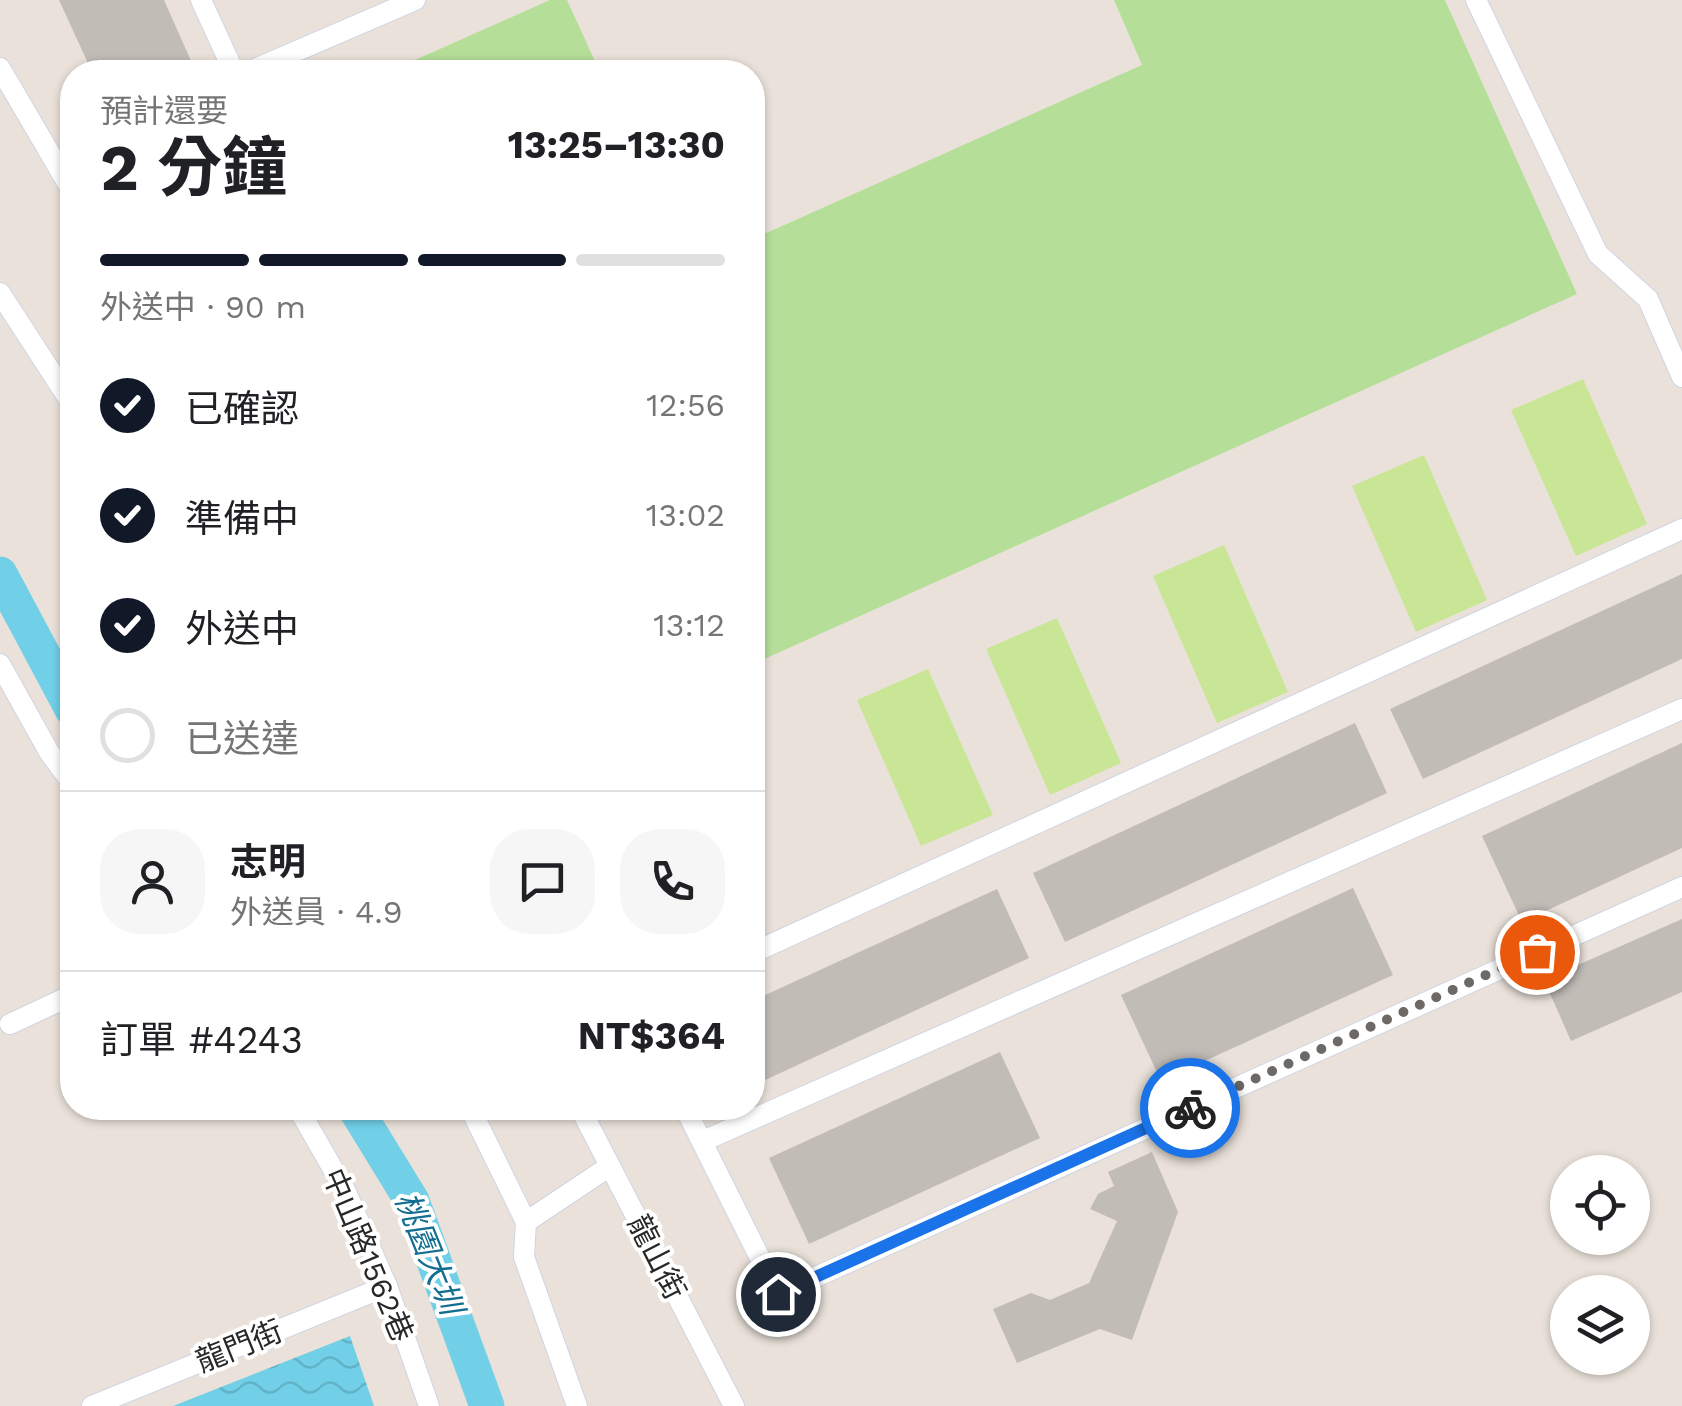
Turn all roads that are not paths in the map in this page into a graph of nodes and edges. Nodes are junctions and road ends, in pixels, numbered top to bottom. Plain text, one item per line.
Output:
1 (201, 0) edge
2 (416, 0) edge
3 (1476, 0) edge
4 (228, 60) edge
5 (276, 60) edge
6 (0, 68) edge
7 (60, 170) edge
8 (0, 293) edge
9 (1648, 299) junction
10 (1682, 335) edge
11 (1682, 377) edge
12 (60, 385) edge
13 (1682, 529) edge
14 (0, 664) edge
15 (1682, 708) edge
16 (60, 767) edge
17 (1682, 887) edge
18 (765, 947) edge
19 (60, 1001) edge
20 (10, 1024) dead end
21 (765, 1115) edge
22 (305, 1120) edge
23 (476, 1120) edge
24 (586, 1120) edge
25 (692, 1120) edge
26 (753, 1120) edge
27 (703, 1142) junction
28 (610, 1166) junction
29 (526, 1222) junction
30 (387, 1286) junction
31 (733, 1405) edge
32 (92, 1406) edge
33 (429, 1406) edge
34 (577, 1406) edge

1 - 4 lane
2 - 5 lane
3 - 9 lane
6 - 7 lane
8 - 12 lane
9 - 10 lane
9 - 11 lane
13 - 18 lane
14 - 16 lane
15 - 21 lane
17 - 27 lane
19 - 20 lane
22 - 30 lane, 中山路1562巷
23 - 29 lane
24 - 28 lane, 龍山街
25 - 27 lane
26 - 27 lane
28 - 29 lane
28 - 31 lane, 龍山街
29 - 34 lane
30 - 32 lane, 龍門街
30 - 33 lane, 中山路1562巷

